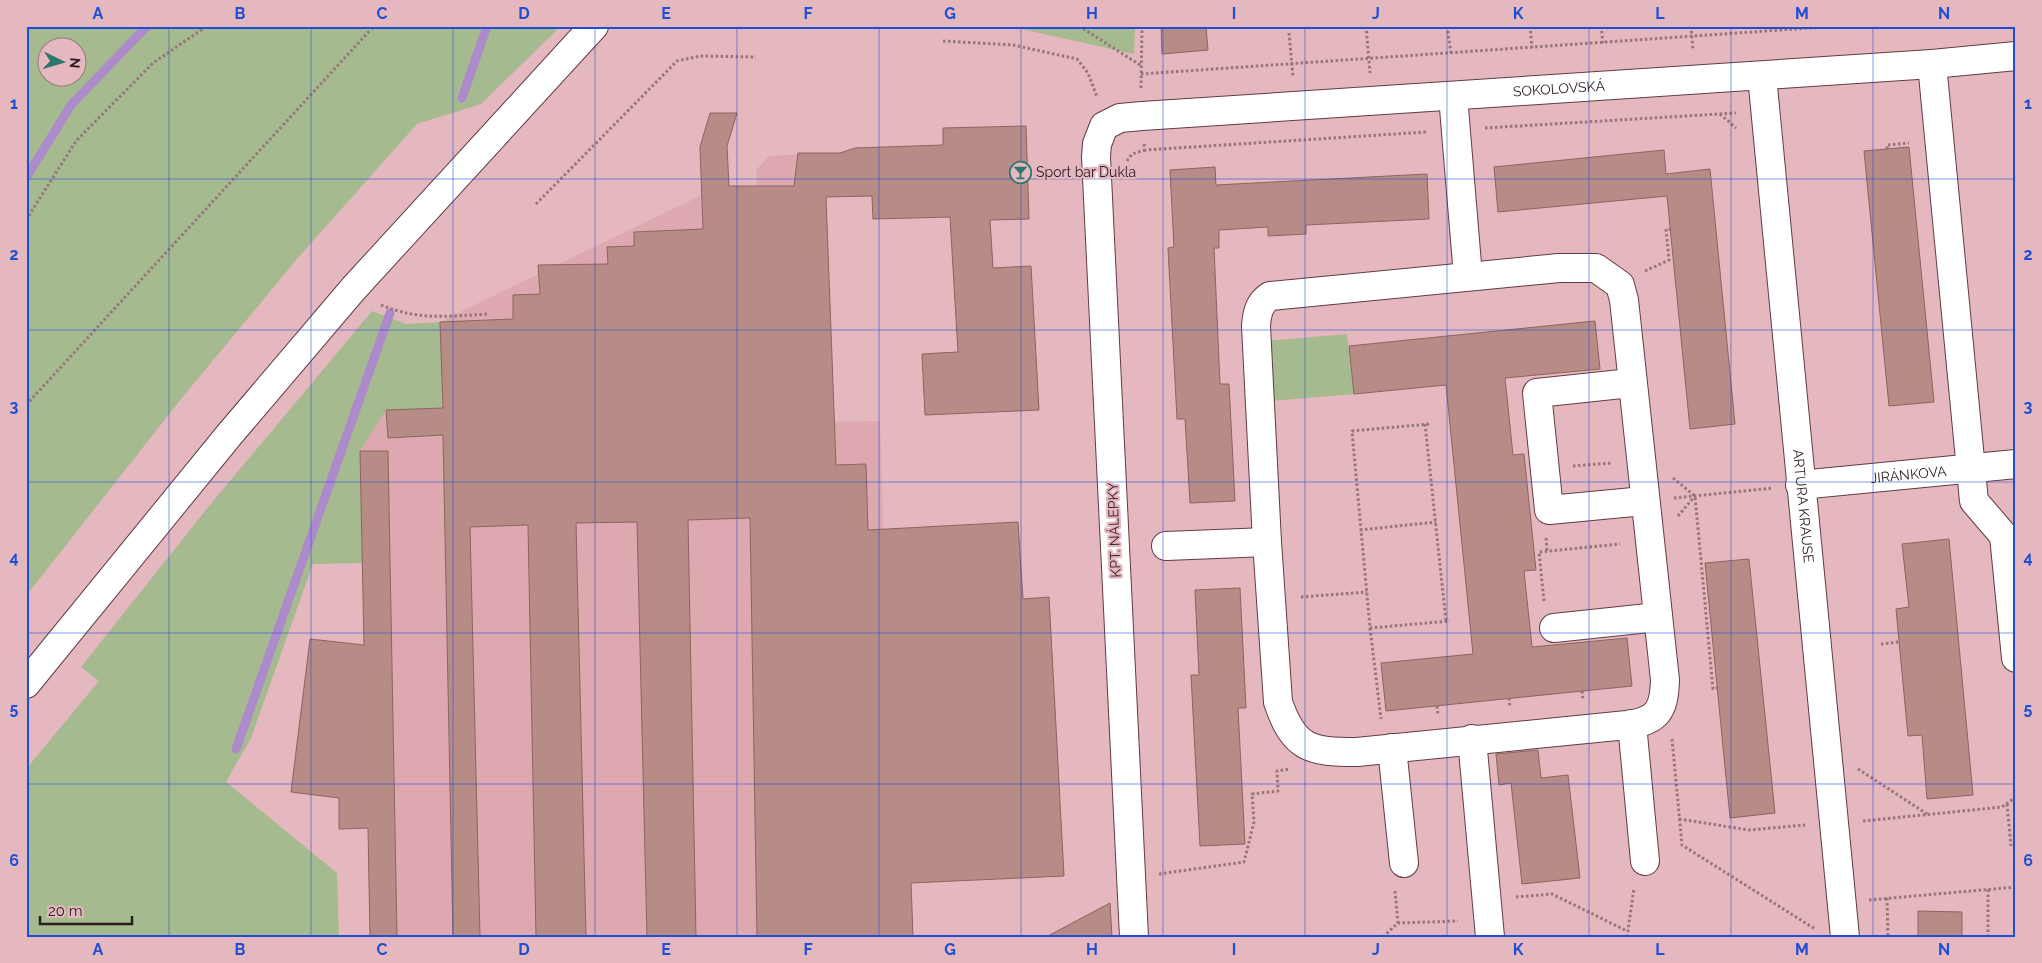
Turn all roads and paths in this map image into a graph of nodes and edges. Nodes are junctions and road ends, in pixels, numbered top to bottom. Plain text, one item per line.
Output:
1 (207, 26) edge
2 (374, 26) edge
3 (594, 26) edge
4 (1079, 26) edge
5 (1142, 26) edge
6 (1366, 26) edge
7 (1447, 26) edge
8 (1530, 26) edge
9 (1601, 26) edge
10 (1691, 26) edge
11 (1839, 26) edge
12 (1289, 33) dead end
13 (1692, 36) junction
14 (943, 41) dead end
15 (1603, 43) junction
16 (1532, 48) junction
17 (1450, 52) junction
18 (2016, 56) edge
19 (756, 57) dead end
20 (1369, 59) junction
21 (1292, 62) junction
22 (1932, 64) junction
23 (1141, 65) junction
24 (1141, 74) junction
25 (1762, 76) junction
26 (1453, 96) junction
27 (1374, 102) junction
28 (1295, 106) junction
29 (1765, 111) junction
30 (1142, 116) junction
31 (1106, 124) junction
32 (1456, 130) junction
33 (536, 204) dead end
34 (26, 220) edge
35 (1670, 228) dead end
36 (1468, 276) junction
37 (1618, 283) junction
38 (380, 305) dead end
39 (489, 314) dead end
40 (1631, 383) junction
41 (26, 405) edge
42 (1640, 460) junction
43 (2016, 464) edge
44 (1971, 468) junction
45 (1545, 469) junction
46 (1800, 485) junction
47 (1695, 496) junction
48 (1644, 501) junction
49 (1436, 522) junction
50 (1360, 530) junction
51 (1649, 541) junction
52 (1267, 542) junction
53 (1166, 546) dead end
54 (1539, 552) dead end
55 (1367, 592) junction
56 (1296, 597) dead end
57 (1658, 617) junction
58 (1370, 628) junction
59 (1554, 628) dead end
60 (1899, 642) dead end
61 (1881, 644) dead end
62 (2016, 658) edge
63 (26, 684) edge
64 (1717, 688) dead end
65 (1632, 733) junction
66 (1472, 739) junction
67 (1826, 748) junction
68 (1388, 749) junction
69 (1296, 769) dead end
70 (2016, 797) edge
71 (2007, 804) junction
72 (1927, 814) junction
73 (1679, 819) junction
74 (1823, 824) junction
75 (2011, 846) dead end
76 (1645, 861) joint
77 (1404, 863) dead end
78 (1154, 875) dead end
79 (2016, 887) edge
80 (1988, 889) junction
81 (1887, 898) junction
82 (1841, 903) junction
83 (1488, 919) edge
84 (1627, 931) junction
85 (1834, 936) edge
86 (1134, 937) edge
87 (1383, 937) edge
88 (1627, 937) edge
89 (1888, 937) edge
90 (1988, 937) edge

1 - 34 path
2 - 41 path
3 - 63 street
4 - 23 path
5 - 23 path
6 - 20 path
7 - 17 path
8 - 16 path
9 - 15 path
10 - 13 path
11 - 13 path
12 - 21 path
13 - 15 path
14 - 31 path
15 - 16 path
16 - 17 path
17 - 20 path
18 - 22 street, SOKOLOVSKÁ
19 - 33 path
20 - 21 path
20 - 27 path
21 - 24 path
21 - 28 path
22 - 25 street, SOKOLOVSKÁ
22 - 44 street
23 - 24 path
24 - 30 path
25 - 26 street, SOKOLOVSKÁ
25 - 29 street, ARTURA KRAUSE
26 - 27 street, SOKOLOVSKÁ
26 - 32 street
27 - 28 street, SOKOLOVSKÁ
28 - 30 street, SOKOLOVSKÁ
29 - 32 path
29 - 46 street, ARTURA KRAUSE
30 - 31 street, SOKOLOVSKÁ
30 - 32 path
31 - 86 street, KPT. NÁLEPKY
32 - 36 street
35 - 37 path
36 - 37 street
36 - 52 street
37 - 40 street
38 - 39 path
40 - 42 street
40 - 45 street
42 - 45 path
42 - 48 street
43 - 44 street, JIRÁNKOVA
44 - 46 street, JIRÁNKOVA
44 - 62 street
45 - 48 street
46 - 47 path
46 - 67 street, ARTURA KRAUSE
47 - 48 path
47 - 64 path
48 - 51 street
49 - 50 path
49 - 50 path
49 - 58 path
50 - 55 path
51 - 54 path
51 - 57 street
52 - 53 street
52 - 68 street
55 - 56 path
55 - 58 path
57 - 59 street
57 - 65 street
58 - 68 path
60 - 61 path
65 - 66 street
65 - 73 path
65 - 76 street
66 - 68 street
66 - 83 street
67 - 72 path
67 - 74 street, ARTURA KRAUSE
68 - 77 street
69 - 78 path
70 - 71 path
71 - 72 path
71 - 75 path
72 - 74 path
73 - 74 path
73 - 85 path
74 - 82 street, ARTURA KRAUSE
76 - 84 path
79 - 80 path
80 - 81 path
80 - 90 path
81 - 82 path
81 - 89 path
82 - 85 street, ARTURA KRAUSE
83 - 84 path
83 - 87 path
84 - 88 path

